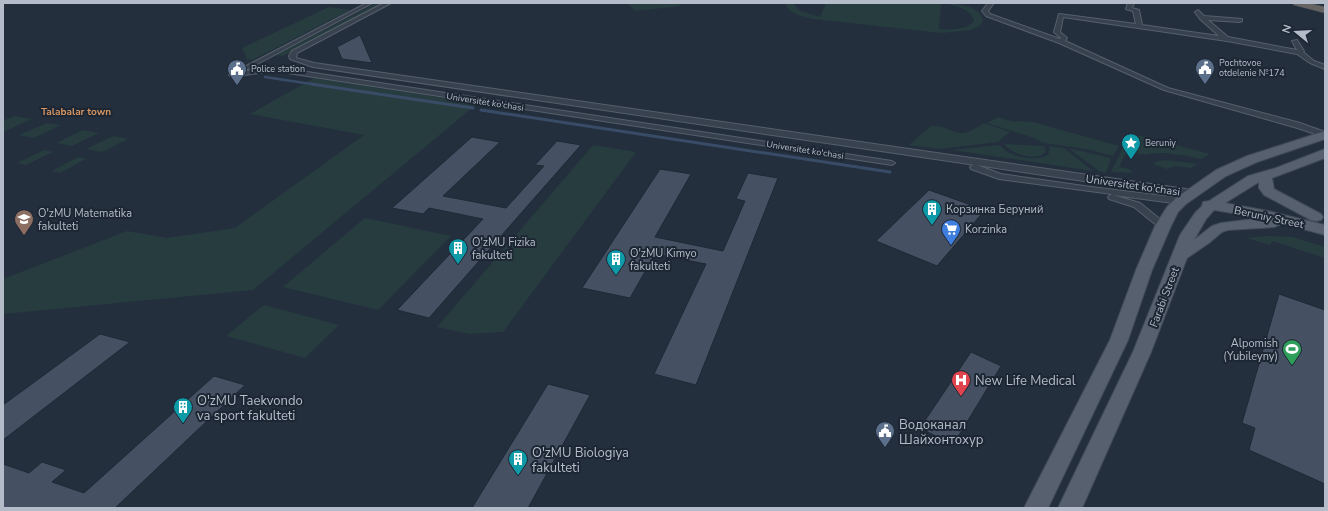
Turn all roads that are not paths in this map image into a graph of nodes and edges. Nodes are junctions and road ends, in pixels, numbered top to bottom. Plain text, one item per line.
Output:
1 (370, 3) edge
2 (388, 3) edge
3 (991, 3) edge
4 (1131, 3) edge
5 (1297, 3) edge
6 (1316, 3) edge
7 (1325, 5) edge
8 (1325, 10) edge
9 (1198, 12) dead end
10 (1202, 18) junction
11 (1240, 20) dead end
12 (1139, 26) junction
13 (1227, 39) junction
14 (1295, 41) dead end
15 (1061, 42) junction
16 (1299, 52) junction
17 (1325, 67) edge
18 (1325, 135) edge
19 (1325, 153) edge
20 (955, 159) junction
21 (892, 163) dead end
22 (1265, 175) junction
23 (1091, 190) junction
24 (1193, 193) junction
25 (1225, 197) junction
26 (1181, 201) junction
27 (1212, 206) junction
28 (1320, 218) edge
29 (1292, 221) junction
30 (1163, 226) junction
31 (1325, 230) edge
32 (1181, 255) junction
33 (1036, 508) edge
34 (1070, 508) edge

1 - 21 street, Universitet ko'chasi
2 - 20 street, Universitet ko'chasi
3 - 15 street
4 - 12 street
5 - 8 highway
6 - 7 highway
9 - 10 street
10 - 11 street
10 - 13 street
12 - 13 street
12 - 15 street
13 - 16 street
14 - 16 street
15 - 18 street
16 - 17 street
18 - 24 main road
19 - 22 main road, Farabi Street
20 - 23 street, Universitet ko'chasi
20 - 24 street, Universitet ko'chasi
22 - 25 main road, Farabi Street
22 - 28 main road
23 - 26 street, Universitet ko'chasi
23 - 30 street
24 - 25 main road, Beruniy Street
24 - 26 main road
24 - 27 main road
25 - 27 main road, Farabi Street
25 - 28 main road, Beruniy Street
26 - 27 main road, Beruniy Street
26 - 30 main road
27 - 29 main road, Beruniy Street
27 - 32 main road, Farabi Street
29 - 31 main road, Beruniy Street
29 - 32 main road
30 - 33 main road
32 - 34 main road, Farabi Street

